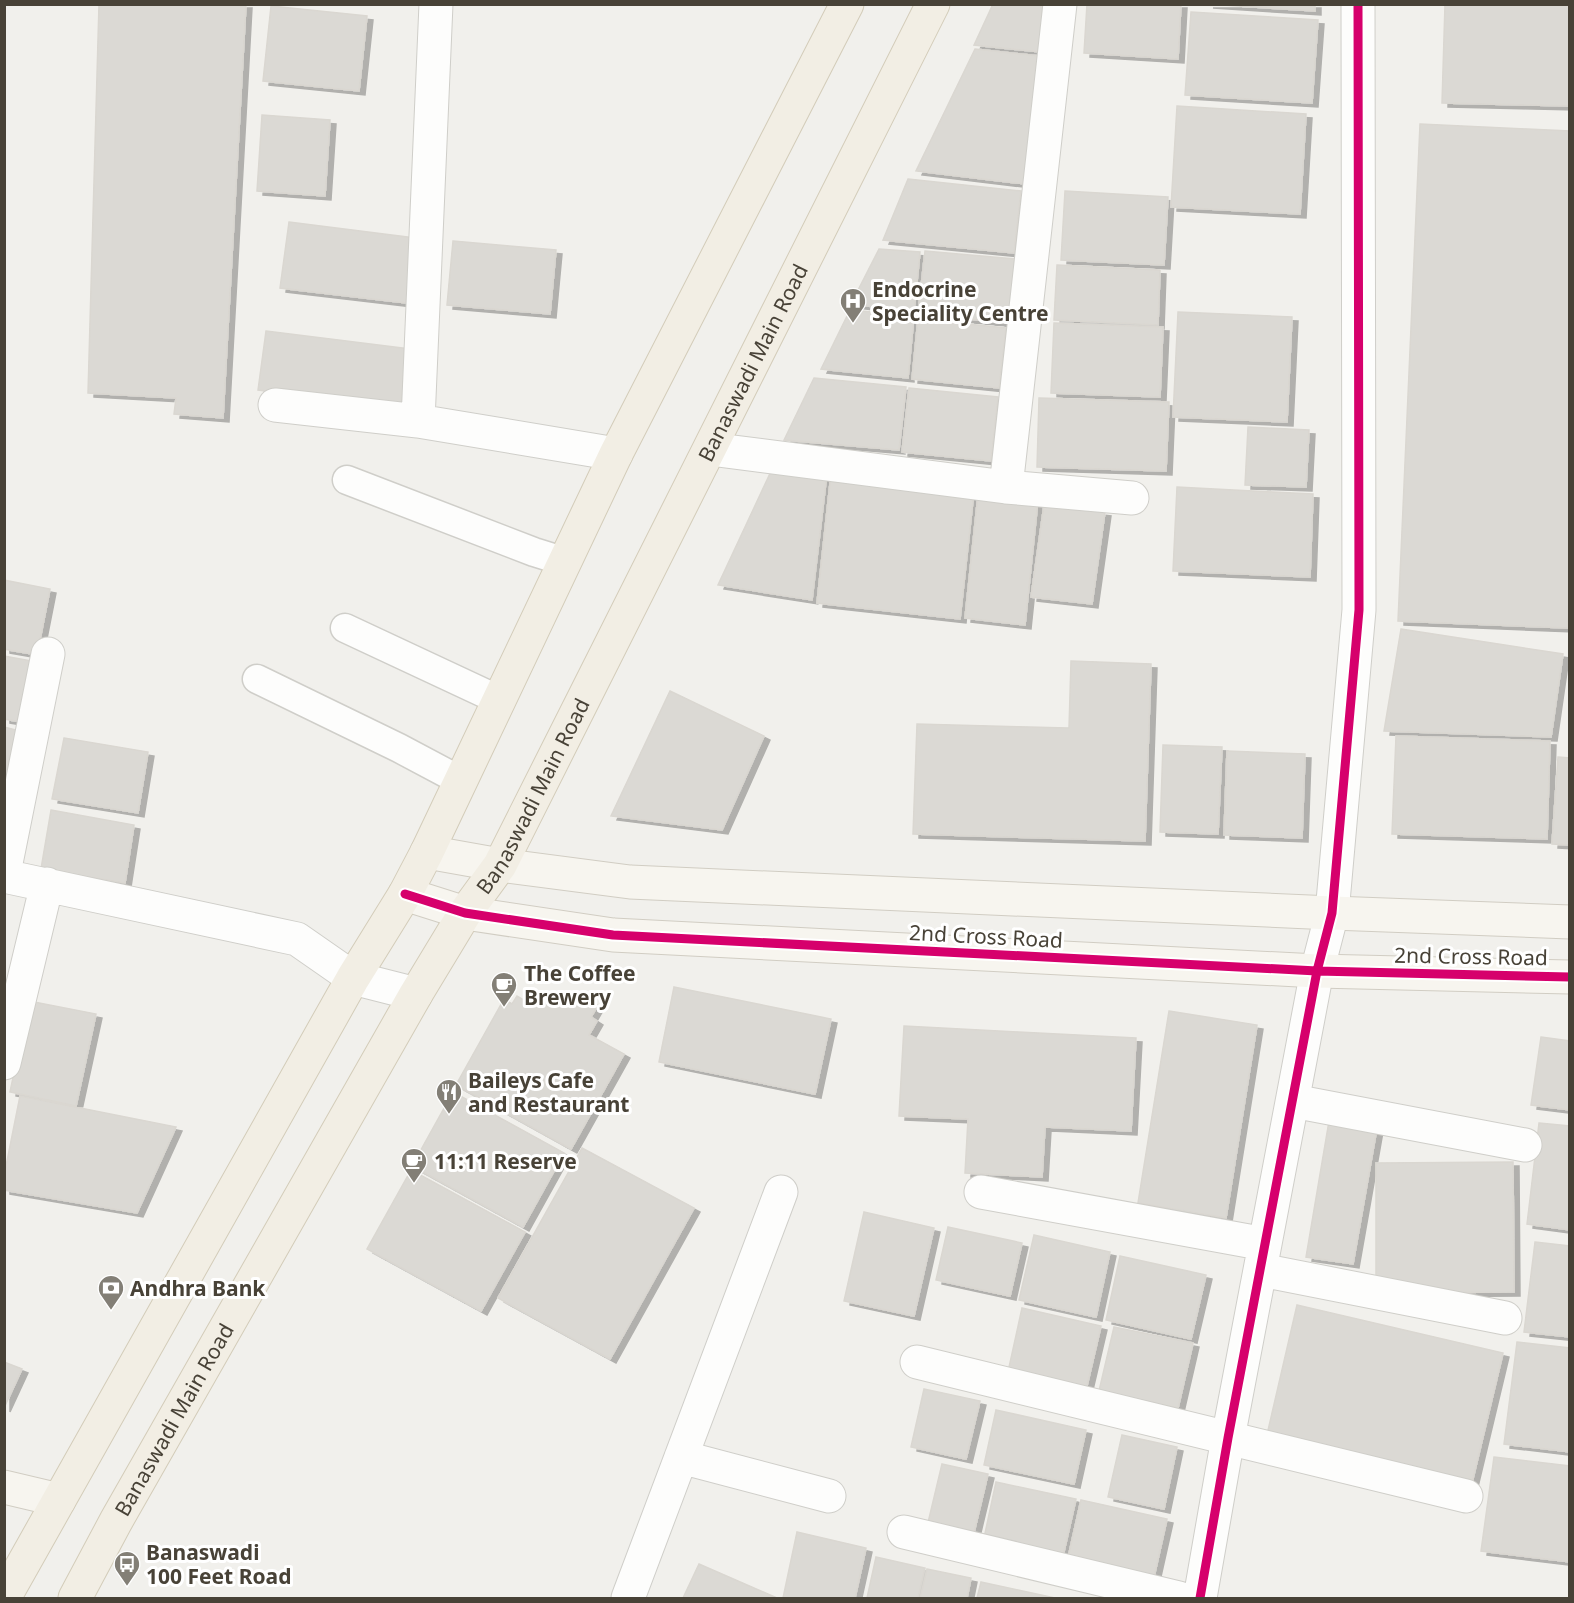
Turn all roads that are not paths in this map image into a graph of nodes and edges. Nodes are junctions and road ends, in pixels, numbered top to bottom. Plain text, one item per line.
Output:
1 (436, 4) edge
2 (848, 4) edge
3 (933, 4) edge
4 (1060, 4) edge
5 (1358, 4) edge
6 (275, 405) dead end
7 (418, 422) junction
8 (710, 450) junction
9 (616, 454) junction
10 (347, 480) dead end
11 (1006, 487) junction
12 (1132, 498) dead end
13 (566, 562) junction
14 (345, 628) dead end
15 (48, 654) dead end
16 (257, 679) dead end
17 (499, 700) junction
18 (461, 781) junction
19 (427, 852) junction
20 (500, 865) junction
21 (4, 874) edge
22 (46, 884) junction
23 (405, 894) junction
24 (1332, 913) junction
25 (465, 914) junction
26 (1569, 922) edge
27 (1317, 971) junction
28 (1569, 977) edge
29 (352, 978) junction
30 (416, 994) junction
31 (4, 1063) edge
32 (1293, 1101) junction
33 (1525, 1145) dead end
34 (781, 1192) dead end
35 (981, 1192) dead end
36 (1263, 1257) junction
37 (1505, 1318) dead end
38 (917, 1362) dead end
39 (1228, 1438) junction
40 (681, 1457) junction
41 (4, 1486) edge
42 (829, 1496) dead end
43 (1466, 1496) dead end
44 (59, 1500) junction
45 (904, 1532) dead end
46 (4, 1598) edge
47 (75, 1599) edge
48 (628, 1599) edge
49 (1179, 1599) edge
50 (1200, 1599) edge

1 - 7 street
2 - 9 main road
3 - 8 main road, Banaswadi Main Road
4 - 11 street
5 - 24 street
6 - 7 street
7 - 9 street
8 - 11 street
8 - 20 main road, Banaswadi Main Road
9 - 13 main road
10 - 13 lane
11 - 12 street
13 - 17 main road
14 - 17 lane
15 - 21 street
16 - 18 lane
17 - 18 main road
18 - 19 main road
19 - 20 street, 2nd Cross Road
19 - 23 main road
20 - 24 street, 2nd Cross Road
20 - 25 main road, Banaswadi Main Road
21 - 22 street
22 - 29 street
22 - 31 street
23 - 25 street, 2nd Cross Road
23 - 29 main road
24 - 26 street, 2nd Cross Road
24 - 27 street
25 - 27 street, 2nd Cross Road
25 - 30 main road, Banaswadi Main Road
27 - 28 street, 2nd Cross Road
27 - 32 street
29 - 30 street
29 - 44 main road
30 - 47 main road, Banaswadi Main Road
32 - 33 street
32 - 36 street
34 - 40 street
35 - 36 street
36 - 37 street
36 - 39 street
38 - 39 street
39 - 43 street
39 - 50 street
40 - 42 street
40 - 48 street
41 - 44 street
44 - 46 main road
45 - 49 street

